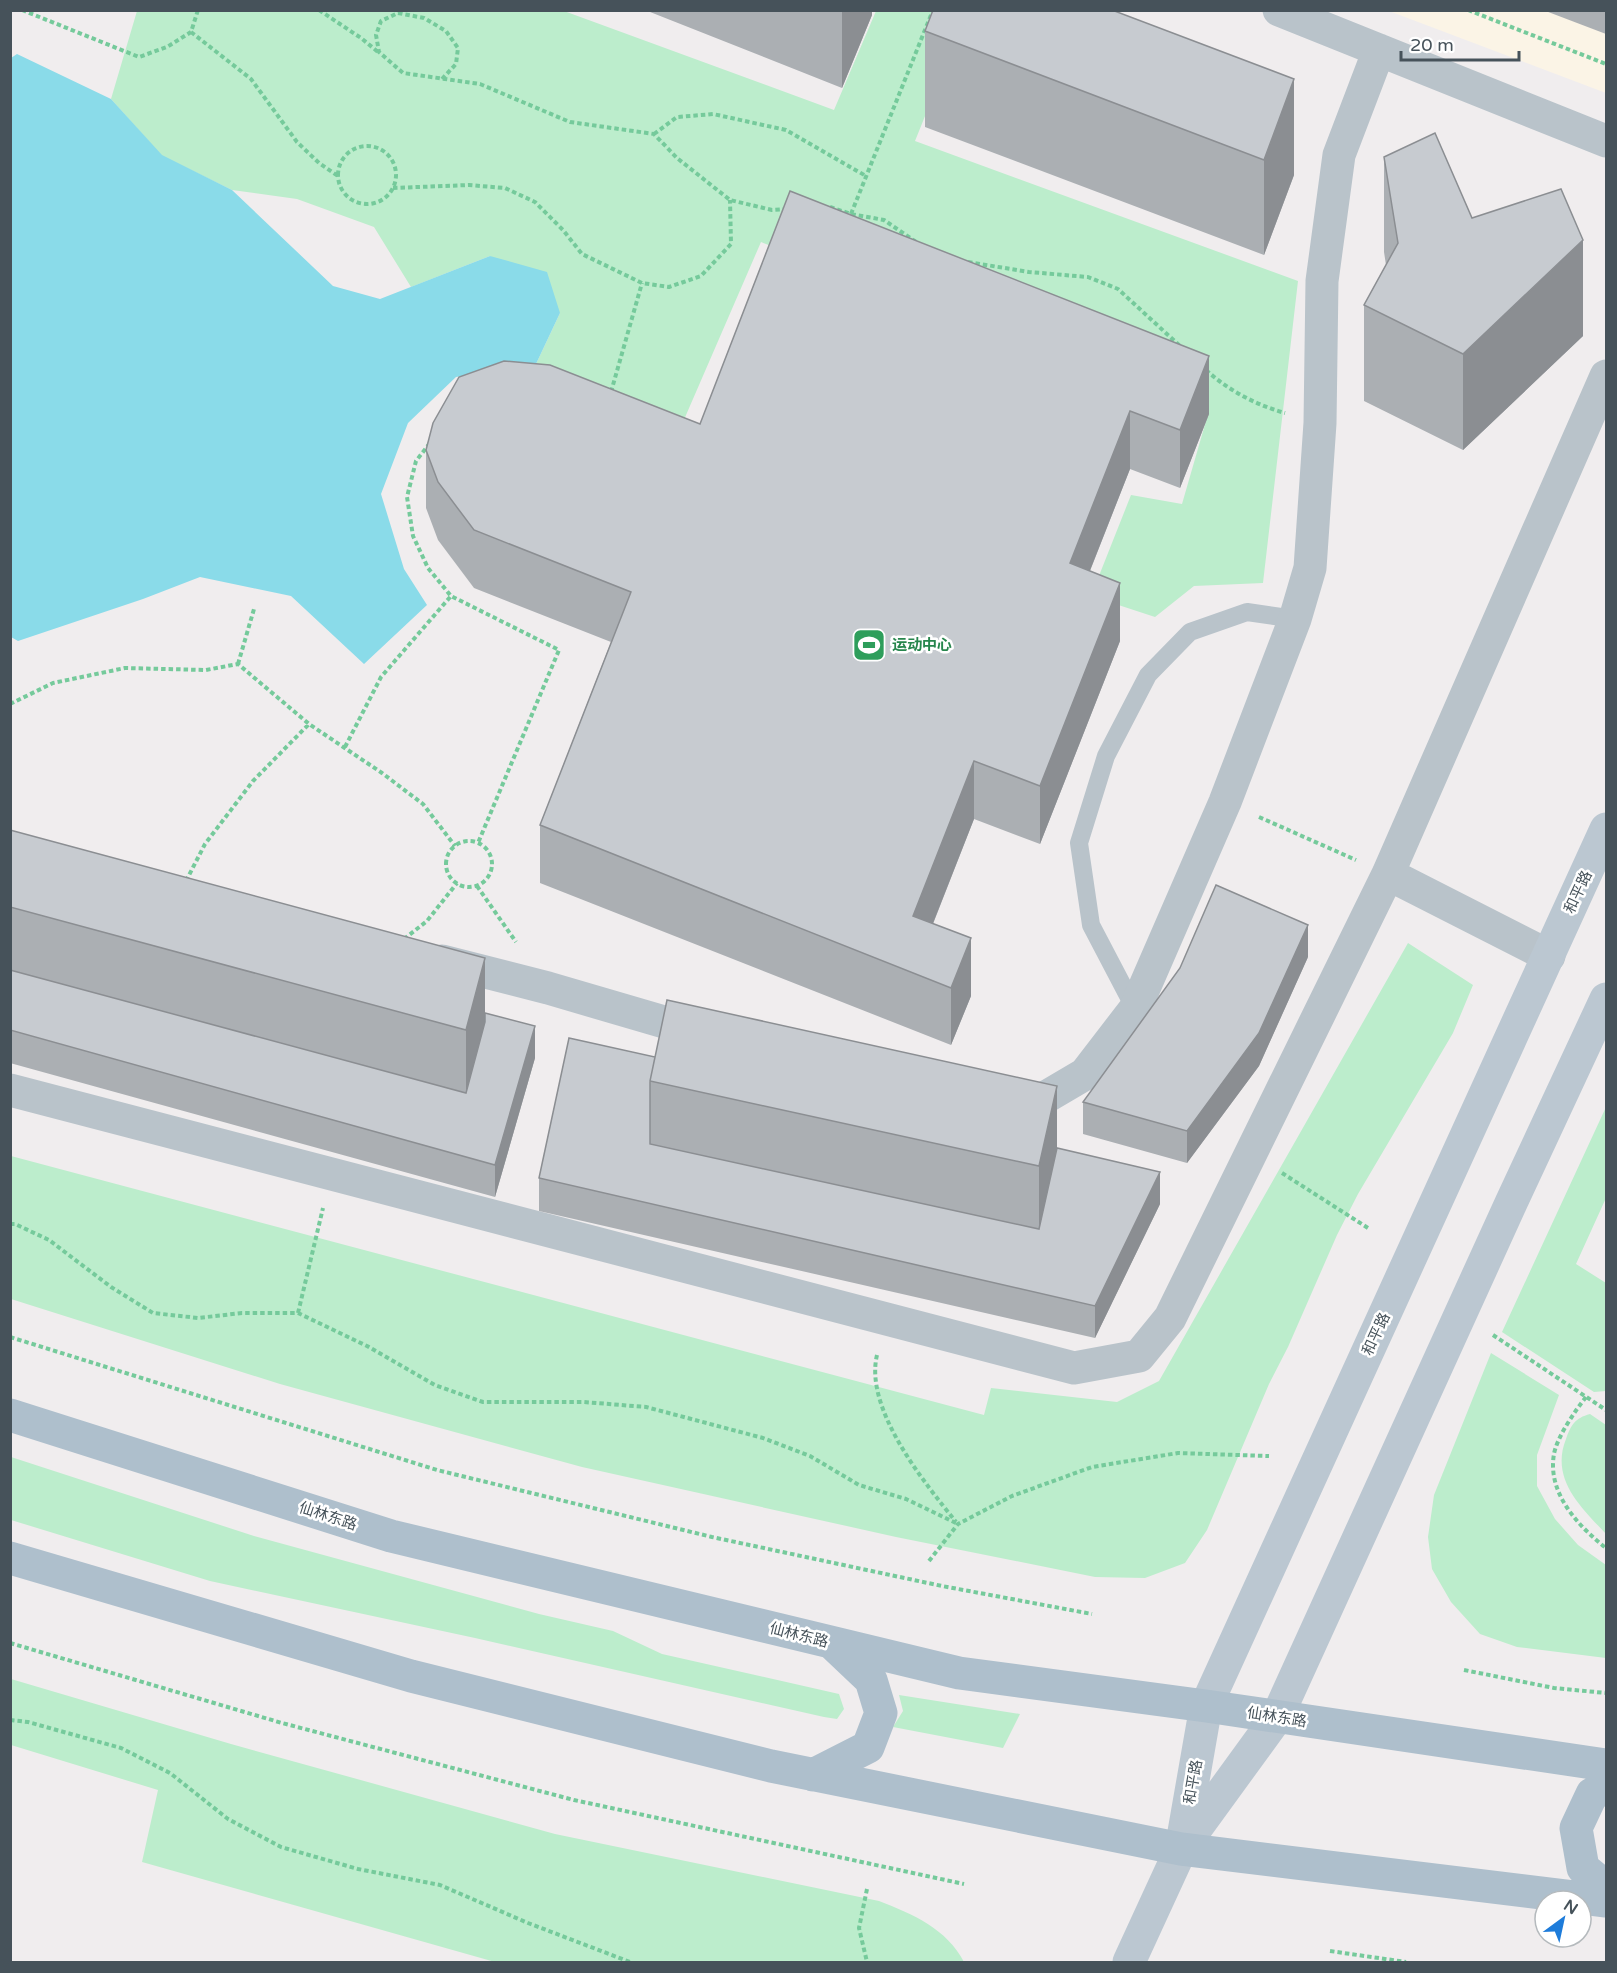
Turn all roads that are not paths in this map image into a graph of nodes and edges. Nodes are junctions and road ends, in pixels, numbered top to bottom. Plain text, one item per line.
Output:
1 (1279, 10) edge
2 (1379, 50) junction
3 (1606, 141) edge
4 (1606, 376) edge
5 (1295, 619) junction
6 (1606, 829) edge
7 (1388, 874) junction
8 (393, 949) edge
9 (1549, 956) junction
10 (1606, 999) edge
11 (1135, 1009) junction
12 (729, 1041) edge
13 (10, 1090) edge
14 (989, 1108) edge
15 (10, 1415) edge
16 (10, 1558) edge
17 (832, 1643) junction
18 (1206, 1706) junction
19 (1277, 1717) junction
20 (1606, 1765) edge
21 (813, 1775) junction
22 (1606, 1788) edge
23 (1181, 1849) junction
24 (1606, 1887) edge
25 (1606, 1901) edge
26 (1129, 1962) edge

1 - 2 street
2 - 3 street
2 - 5 street
4 - 7 street
5 - 11 street
5 - 11 lane
6 - 9 street, 和平路
7 - 9 street
7 - 13 street
8 - 12 street
9 - 18 street, 和平路
10 - 19 street, 和平路
11 - 14 street
15 - 17 main road, 仙林东路
16 - 21 main road
17 - 18 main road, 仙林东路
17 - 21 main road
18 - 19 main road, 仙林东路
18 - 23 street, 和平路
19 - 20 main road, 仙林东路
19 - 23 street, 和平路
21 - 23 main road
22 - 24 main road
23 - 25 main road
23 - 26 street, 和平路

